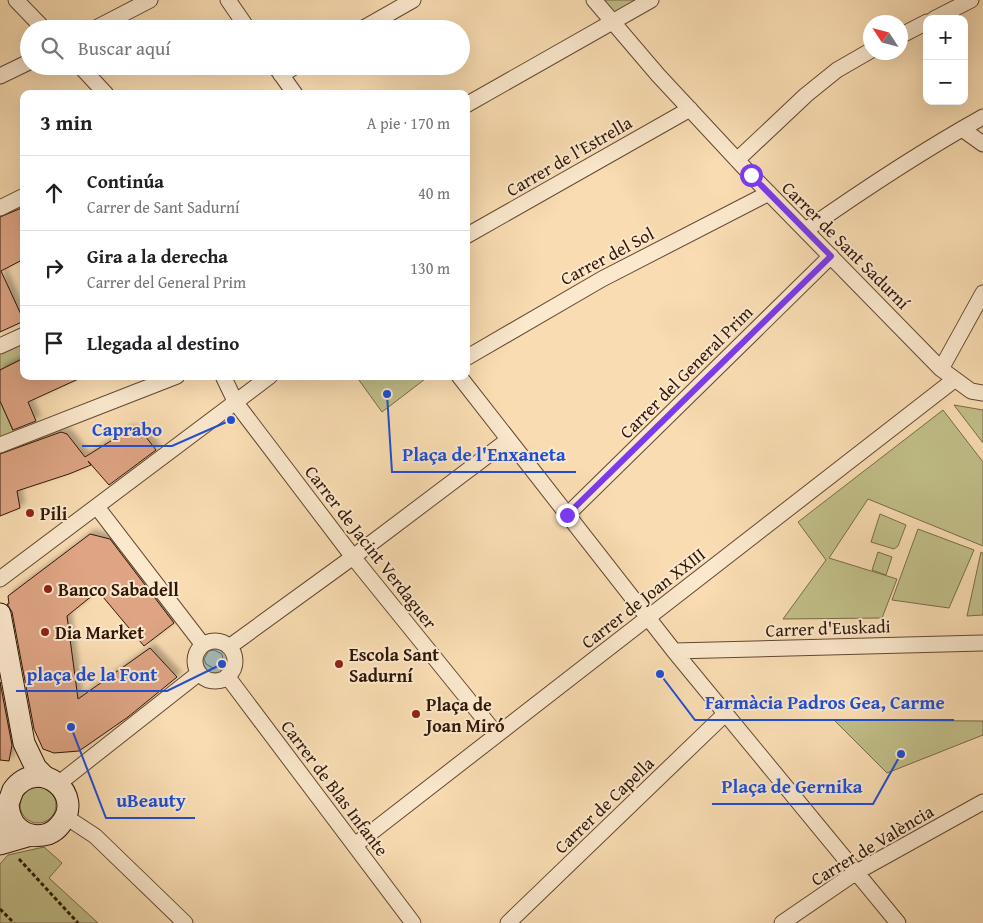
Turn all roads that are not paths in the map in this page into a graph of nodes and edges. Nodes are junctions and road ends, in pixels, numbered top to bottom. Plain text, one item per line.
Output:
1 (16, 0) edge
2 (150, 0) edge
3 (228, 0) edge
4 (413, 0) edge
5 (594, 0) edge
6 (651, 0) edge
7 (971, 0) edge
8 (942, 15) edge
9 (35, 20) edge
10 (111, 20) edge
11 (242, 20) edge
12 (378, 20) edge
13 (613, 22) junction
14 (923, 24) edge
15 (908, 32) edge
16 (863, 55) edge
17 (20, 66) edge
18 (88, 75) edge
19 (282, 75) edge
20 (0, 76) edge
21 (102, 90) edge
22 (292, 90) edge
23 (470, 103) edge
24 (690, 109) junction
25 (983, 117) edge
26 (962, 128) junction
27 (983, 144) edge
28 (737, 160) junction
29 (769, 193) junction
30 (20, 198) edge
31 (0, 208) edge
32 (806, 230) junction
33 (470, 234) edge
34 (831, 256) junction
35 (983, 293) edge
36 (20, 337) edge
37 (0, 346) edge
38 (470, 356) edge
39 (941, 368) junction
40 (167, 380) edge
41 (225, 380) edge
42 (265, 380) edge
43 (462, 380) edge
44 (954, 380) junction
45 (983, 393) edge
46 (236, 403) junction
47 (508, 440) junction
48 (0, 444) edge
49 (97, 507) junction
50 (567, 515) junction
51 (352, 557) junction
52 (0, 579) edge
53 (0, 614) edge
54 (647, 618) junction
55 (983, 643) edge
56 (203, 645) junction
57 (229, 647) junction
58 (674, 651) junction
59 (199, 673) junction
60 (227, 676) junction
61 (725, 714) junction
62 (497, 736) junction
63 (24, 743) junction
64 (51, 781) junction
65 (12, 796) junction
66 (983, 802) edge
67 (66, 817) junction
68 (0, 826) edge
69 (31, 835) junction
70 (0, 844) edge
71 (355, 845) junction
72 (855, 873) junction
73 (185, 923) edge
74 (413, 923) edge
75 (508, 923) edge
76 (782, 923) edge
77 (898, 923) edge

1 - 9 street
2 - 10 street
3 - 11 street
4 - 12 street
5 - 13 street, Carrer de Sant Sadurní
6 - 13 street
7 - 8 street
13 - 23 street
13 - 24 street, Carrer de Sant Sadurní
14 - 15 street
16 - 28 street
17 - 20 street
18 - 21 street
19 - 22 street
24 - 28 street, Carrer de Sant Sadurní
24 - 33 street, Carrer de l'Estrella
25 - 26 street
26 - 27 street
26 - 32 street
28 - 29 street, Carrer de Sant Sadurní
29 - 32 street, Carrer de Sant Sadurní
29 - 38 street, Carrer del Sol
30 - 31 street
32 - 34 street, Carrer de Sant Sadurní
34 - 39 street, Carrer de Sant Sadurní
34 - 50 street, Carrer del General Prim
35 - 39 street
36 - 37 street
39 - 44 street, Carrer de Sant Sadurní
40 - 48 street
41 - 46 street, Carrer de Jacint Verdaguer
42 - 46 street
43 - 47 street
44 - 45 street, Carrer de Sant Sadurní
44 - 54 street, Carrer de Joan XXIII
46 - 49 street
46 - 51 street, Carrer de Jacint Verdaguer
47 - 50 street
47 - 51 street
49 - 52 street
49 - 56 street
50 - 54 street
51 - 57 street
51 - 62 street, Carrer de Jacint Verdaguer
53 - 63 street
54 - 58 street
54 - 62 street, Carrer de Joan XXIII
55 - 58 street, Carrer d'Euskadi
56 - 57 street
56 - 59 street
57 - 60 street
58 - 61 street
59 - 60 street
59 - 64 street
60 - 71 street, Carrer de Blas Infante
61 - 72 street
61 - 75 street, Carrer de Capella
62 - 71 street, Carrer de Joan XXIII
63 - 64 street
63 - 65 street
64 - 65 street
64 - 67 street
65 - 68 street
65 - 69 street
66 - 72 street, Carrer de València
67 - 69 street
67 - 73 street
69 - 70 street
71 - 74 street, Carrer de Blas Infante
72 - 76 street, Carrer de València
72 - 77 street

